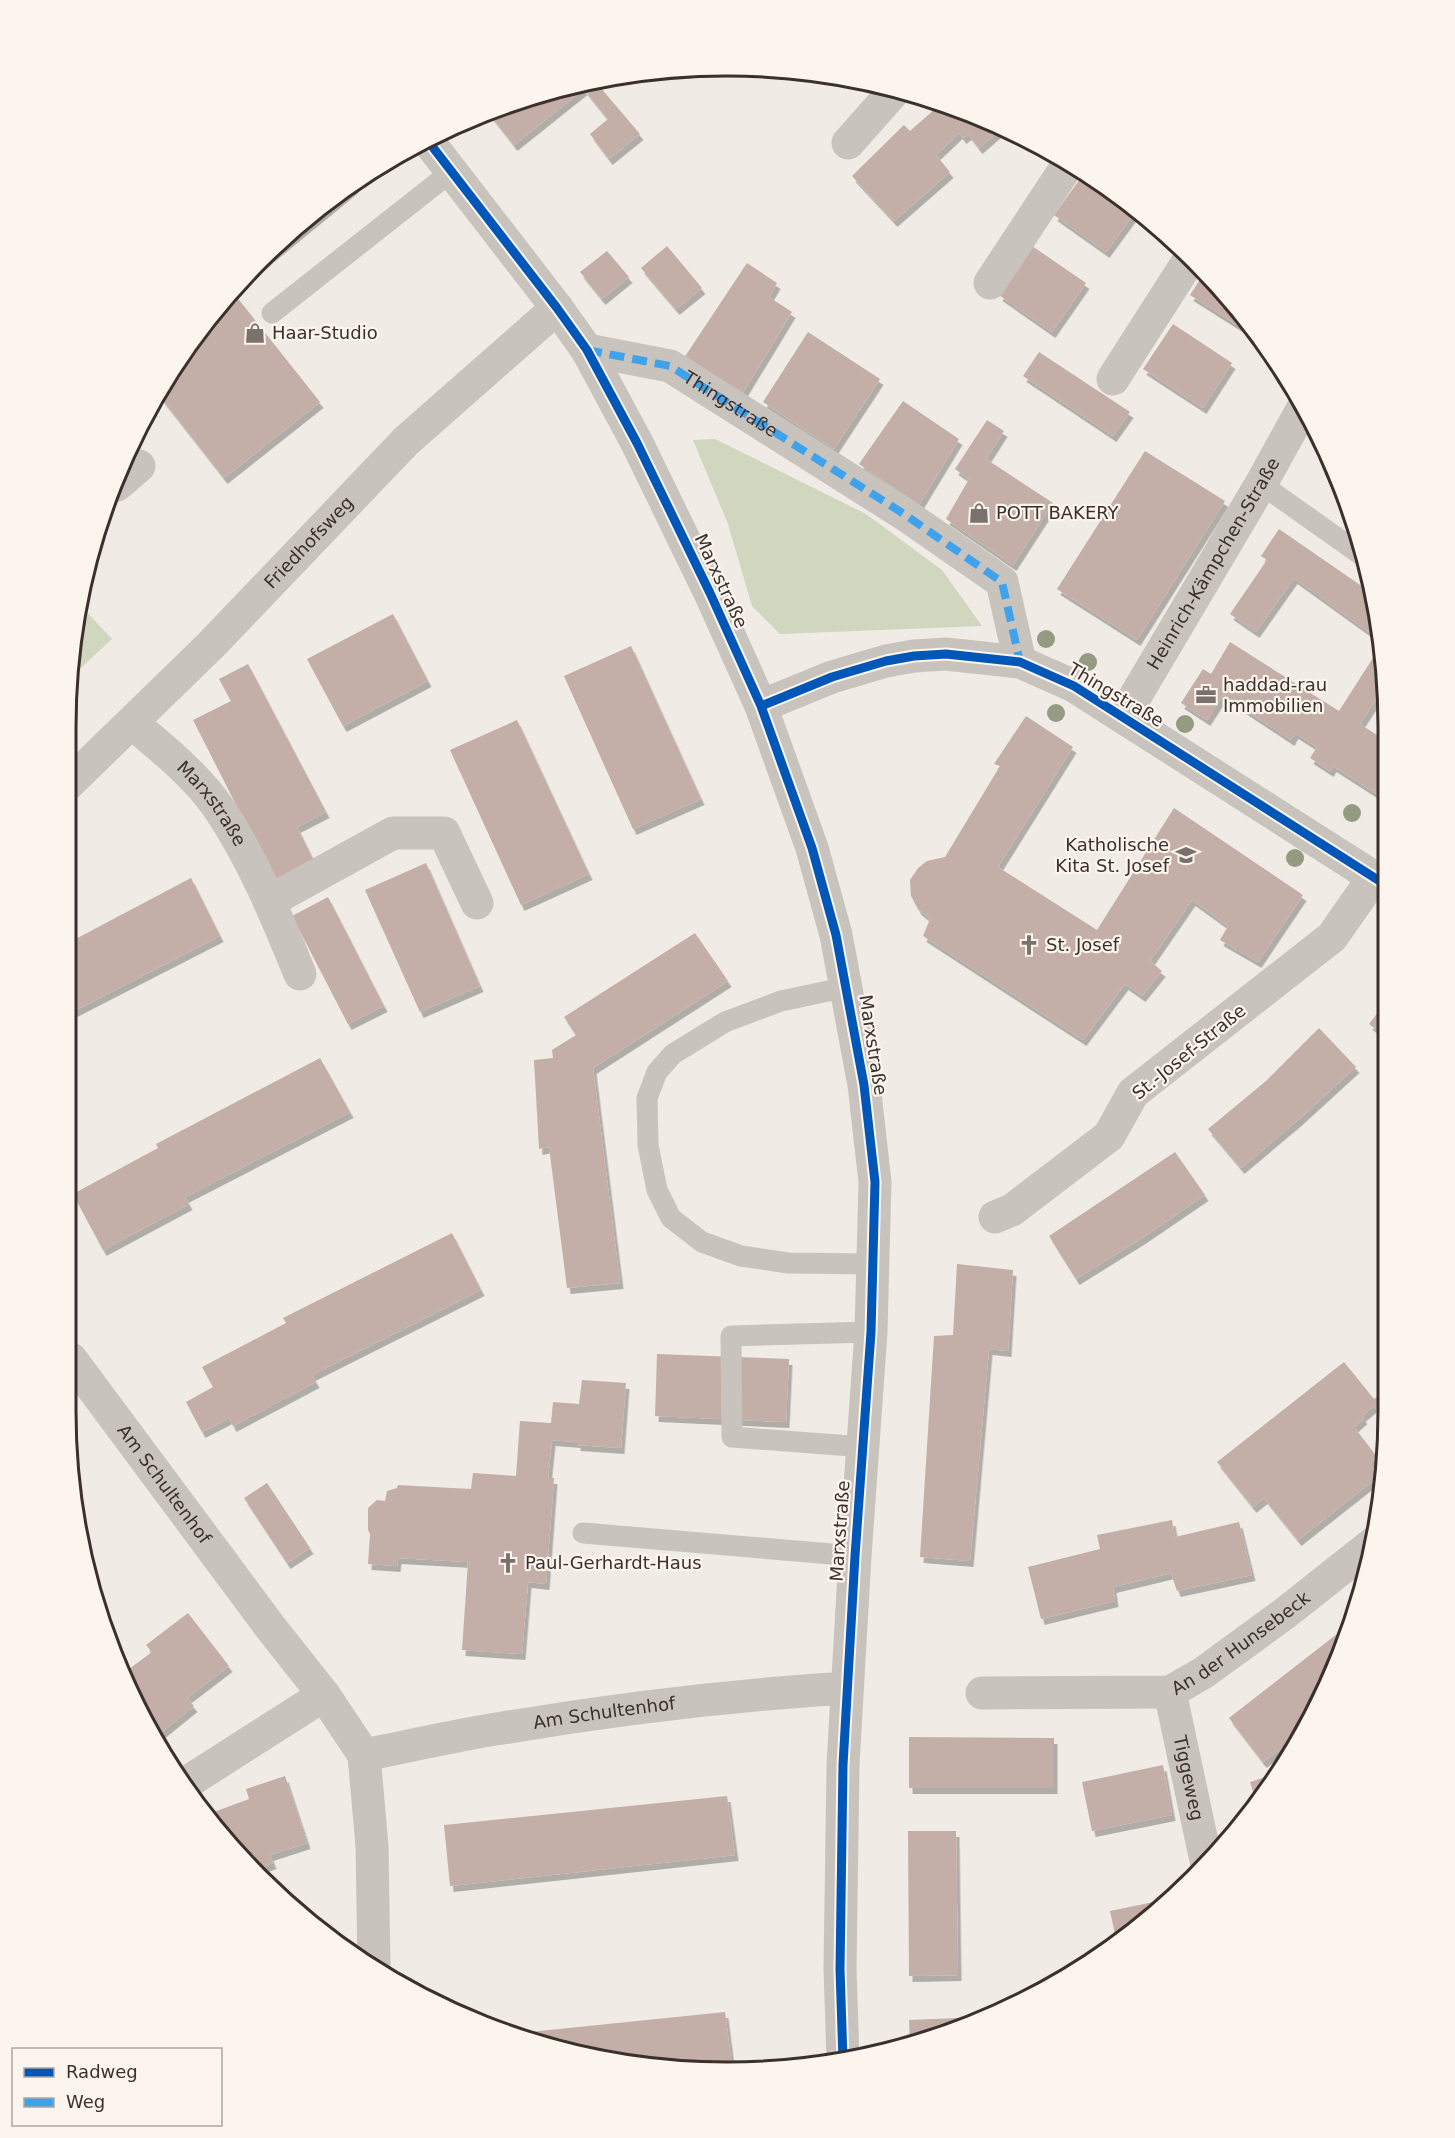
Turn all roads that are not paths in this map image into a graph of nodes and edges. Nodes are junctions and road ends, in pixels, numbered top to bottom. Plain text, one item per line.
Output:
1 (889, 97) edge
2 (848, 142) dead end
3 (433, 148) edge
4 (1064, 171) edge
5 (451, 172) junction
6 (1186, 265) edge
7 (990, 284) dead end
8 (557, 308) junction
9 (272, 313) dead end
10 (586, 350) junction
11 (1113, 379) dead end
12 (1298, 416) edge
13 (1261, 484) junction
14 (1353, 549) edge
15 (1020, 662) junction
16 (761, 706) junction
17 (1122, 717) junction
18 (132, 723) junction
19 (76, 776) edge
20 (1378, 879) edge
21 (1378, 886) edge
22 (270, 901) junction
23 (477, 903) dead end
24 (300, 974) dead end
25 (847, 987) junction
26 (995, 1217) dead end
27 (873, 1264) junction
28 (871, 1332) junction
29 (76, 1366) edge
30 (864, 1447) junction
31 (584, 1533) dead end
32 (1363, 1552) edge
33 (855, 1556) junction
34 (847, 1688) junction
35 (1170, 1692) junction
36 (982, 1693) dead end
37 (324, 1695) junction
38 (364, 1755) junction
39 (191, 1780) edge
40 (1205, 1853) edge
41 (374, 1957) edge
42 (843, 2051) edge

1 - 2 street
3 - 5 street, Marxstraße
4 - 7 street
5 - 8 street, Marxstraße
5 - 9 lane
6 - 11 street
8 - 10 street, Marxstraße
8 - 18 street, Friedhofsweg
10 - 15 street, Thingstraße
10 - 16 street, Marxstraße
12 - 13 street, Heinrich-Kämpchen-Straße
13 - 14 lane
13 - 17 street, Heinrich-Kämpchen-Straße
15 - 16 street, Thingstraße
15 - 17 street, Thingstraße
16 - 25 street, Marxstraße
17 - 20 street, Thingstraße
18 - 19 street, Friedhofsweg
18 - 22 street, Marxstraße
21 - 26 street, St.-Josef-Straße
22 - 23 street
22 - 24 street, Marxstraße
25 - 27 street, Marxstraße
25 - 27 lane
27 - 28 street, Marxstraße
28 - 30 street, Marxstraße
28 - 30 lane
29 - 37 street, Am Schultenhof
30 - 33 street, Marxstraße
31 - 33 lane
32 - 35 street, An der Hunsebeck
33 - 34 street, Marxstraße
34 - 38 street, Am Schultenhof
34 - 42 street, Marxstraße
35 - 36 street, An der Hunsebeck
35 - 40 street, Tiggeweg
37 - 38 street, Am Schultenhof
37 - 39 street
38 - 41 street, Am Schultenhof

